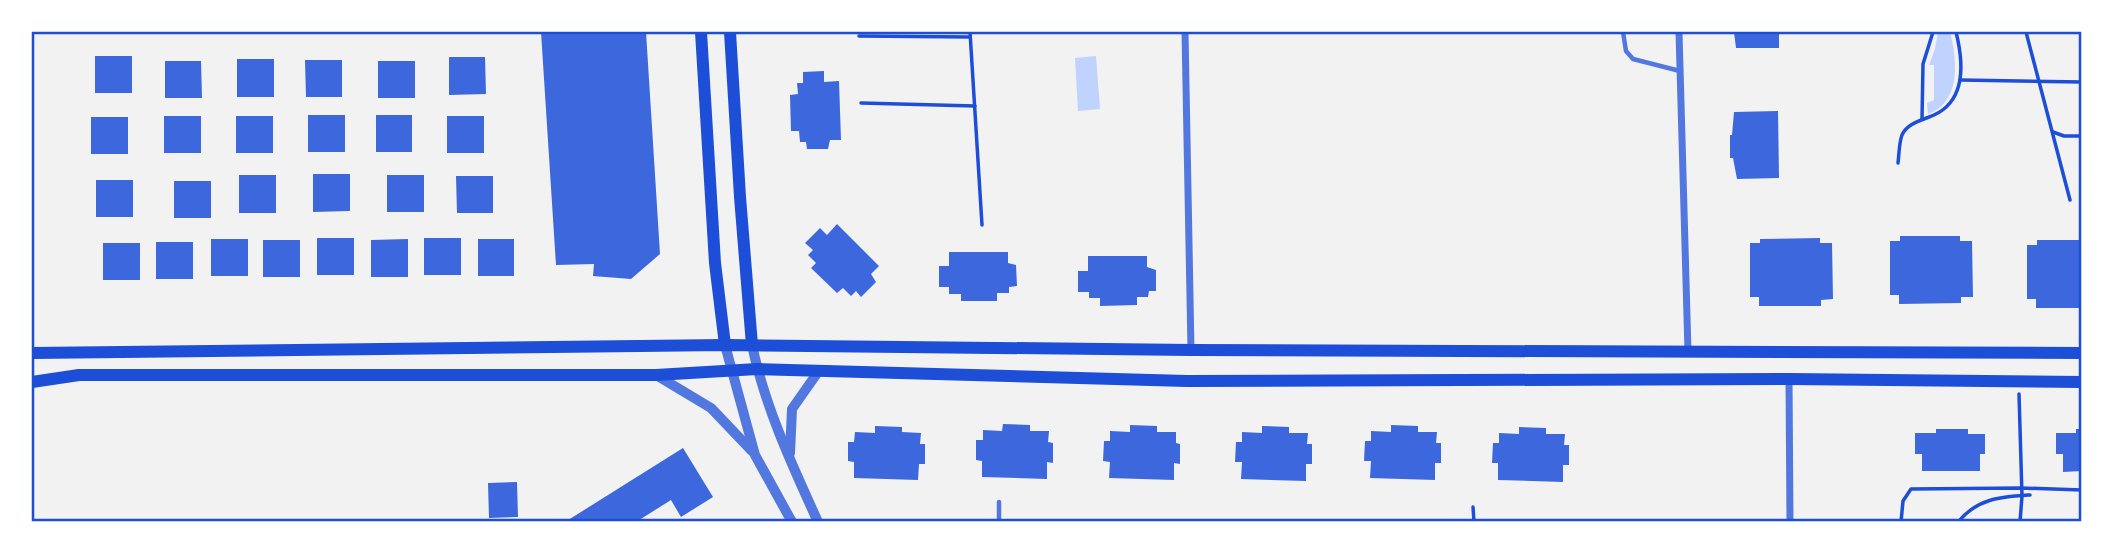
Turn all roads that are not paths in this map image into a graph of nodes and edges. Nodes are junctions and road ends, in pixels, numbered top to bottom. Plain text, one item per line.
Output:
1 (701, 32) edge
2 (730, 32) edge
3 (1185, 32) edge
4 (1623, 32) edge
5 (1679, 32) edge
6 (1680, 71) junction
7 (725, 345) junction
8 (752, 345) junction
9 (1191, 350) junction
10 (1688, 352) junction
11 (32, 353) edge
12 (2081, 353) edge
13 (757, 369) junction
14 (732, 372) junction
15 (818, 372) junction
16 (656, 375) junction
17 (1789, 379) junction
18 (32, 382) edge
19 (2081, 382) edge
20 (755, 455) junction
21 (790, 460) junction
22 (999, 502) dead end
23 (792, 522) edge
24 (818, 522) edge
25 (999, 522) edge
26 (1790, 522) edge

1 - 7 main road
2 - 8 main road
3 - 9 street
4 - 6 lane
5 - 6 street
6 - 10 street
7 - 8 main road
7 - 11 main road
7 - 14 street
8 - 9 main road
8 - 13 street
9 - 10 main road
10 - 12 main road
13 - 14 main road
13 - 15 main road
13 - 21 street
14 - 16 main road
14 - 20 street
15 - 17 main road
15 - 21 street
16 - 18 main road
16 - 20 street
17 - 19 main road
17 - 26 street
20 - 23 street
21 - 24 street
22 - 25 lane

